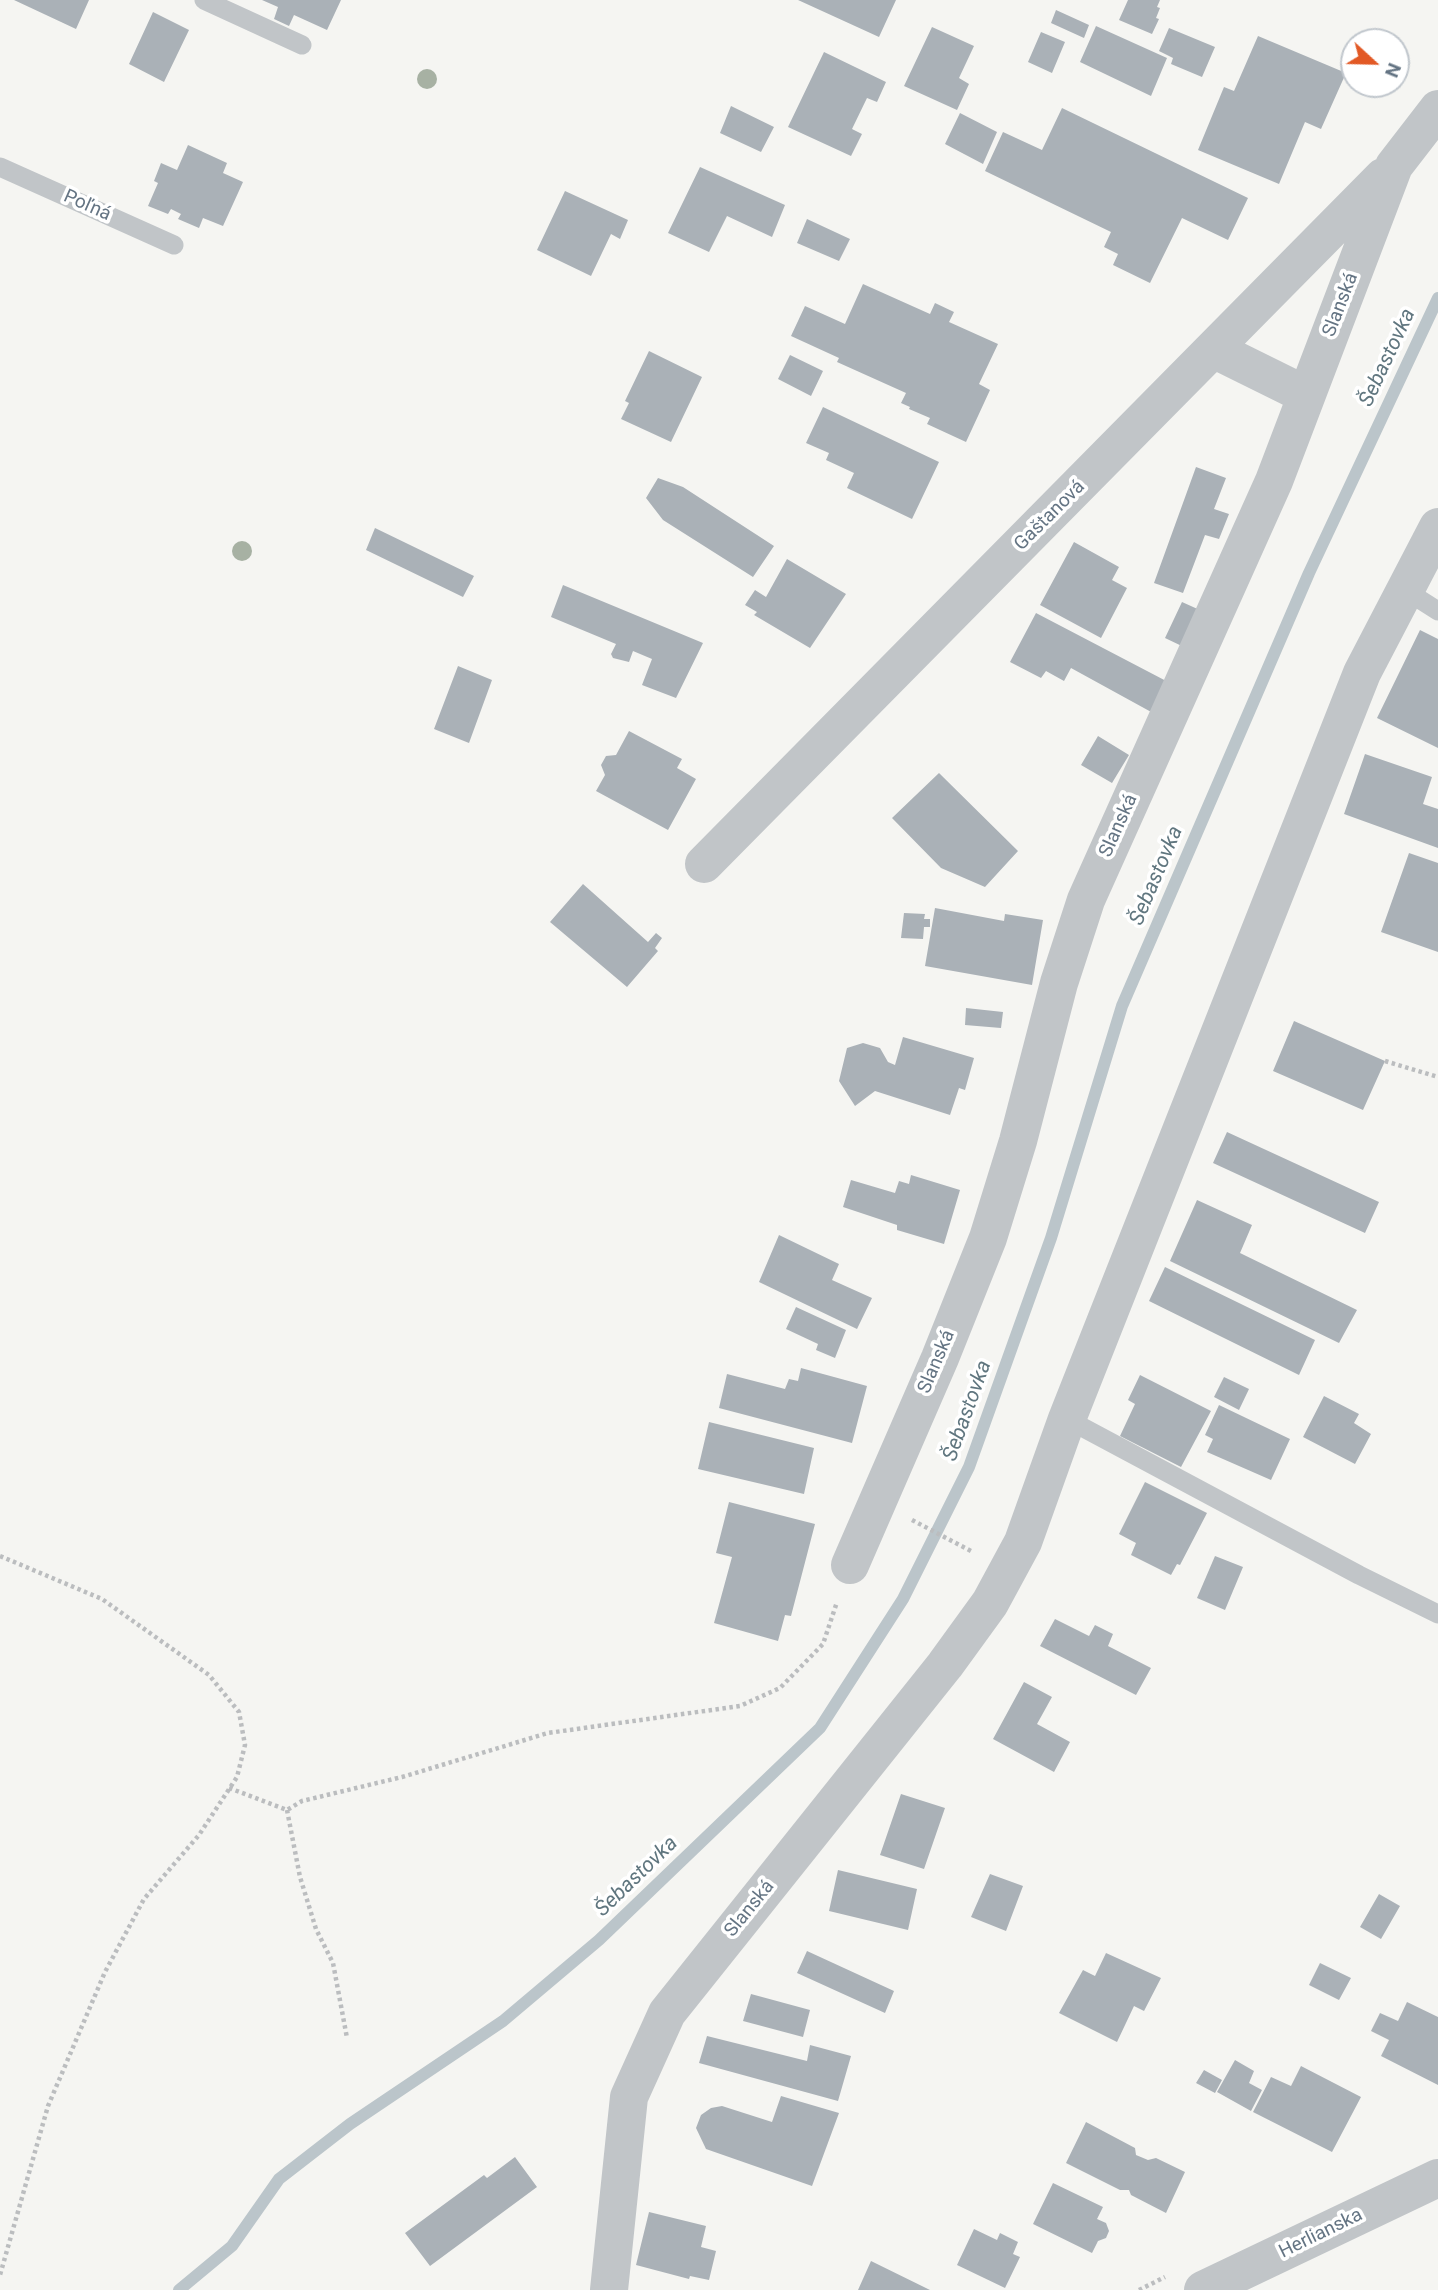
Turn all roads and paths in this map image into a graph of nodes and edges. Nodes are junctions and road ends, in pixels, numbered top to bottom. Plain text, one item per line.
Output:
1 (204, 0) edge
2 (302, 45) dead end
3 (1438, 109) edge
4 (1394, 166) junction
5 (0, 167) edge
6 (174, 245) dead end
7 (1213, 349) junction
8 (1306, 395) junction
9 (1438, 527) edge
10 (1405, 590) junction
11 (1438, 611) edge
12 (704, 864) dead end
13 (1385, 1061) dead end
14 (1438, 1077) edge
15 (1067, 1419) junction
16 (905, 1516) dead end
17 (966, 1548) dead end
18 (0, 1556) edge
19 (850, 1565) joint
20 (1438, 1614) edge
21 (229, 1788) junction
22 (286, 1810) junction
23 (347, 2038) dead end
24 (1438, 2178) edge
25 (0, 2275) edge
26 (609, 2290) edge
27 (1203, 2290) edge

1 - 2 lane
3 - 4 street, Slanská
4 - 7 street, Gaštanová
4 - 8 street, Slanská
5 - 6 lane, Poľná
7 - 8 street
7 - 12 street, Gaštanová
8 - 19 street, Slanská
9 - 10 street, Slanská
10 - 11 lane
10 - 15 street, Slanská
13 - 14 path
15 - 20 lane
15 - 26 street, Slanská
16 - 17 path
18 - 21 path
19 - 22 path
21 - 22 path
21 - 25 path
22 - 23 path
24 - 27 street, Herlianska

